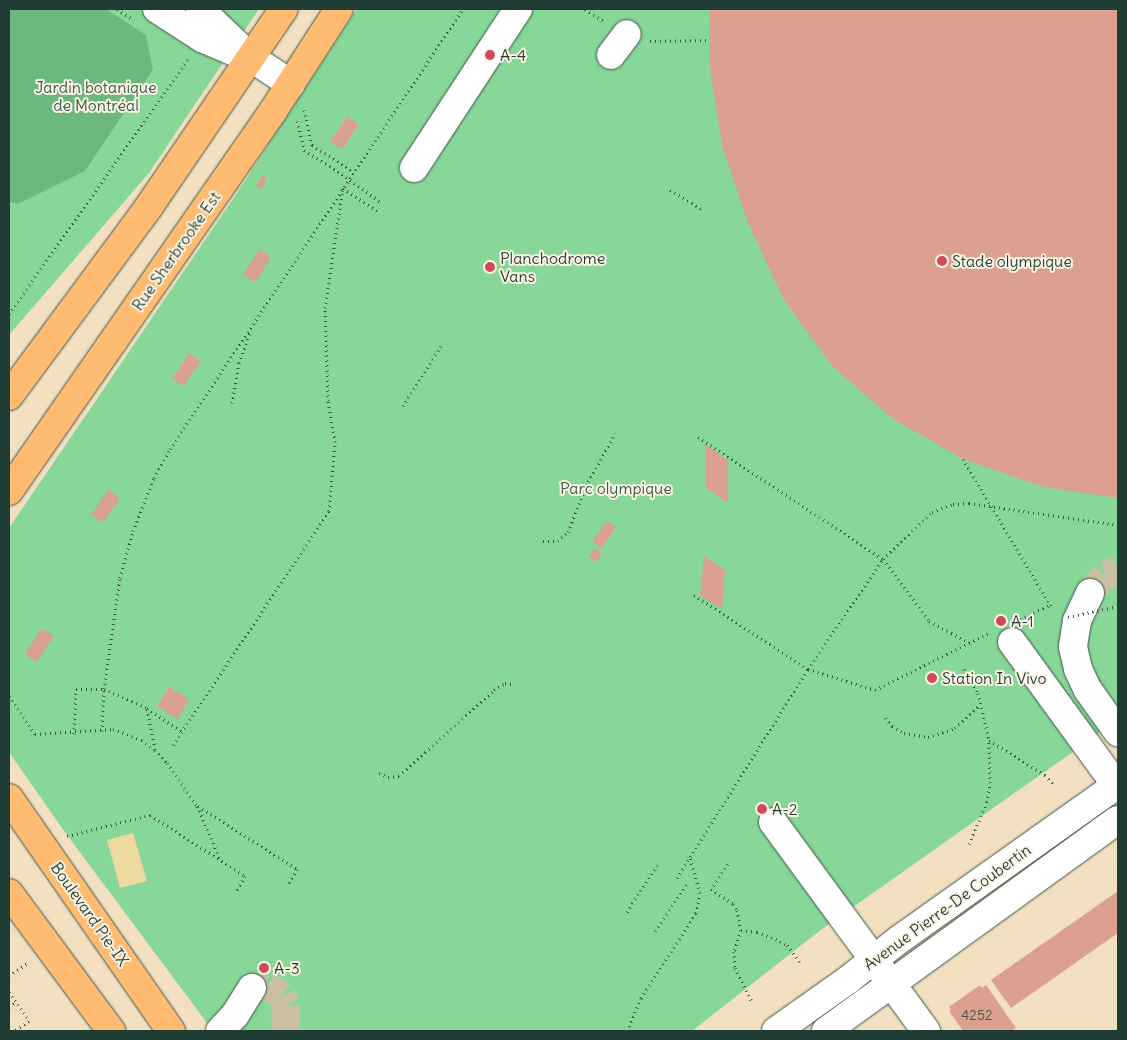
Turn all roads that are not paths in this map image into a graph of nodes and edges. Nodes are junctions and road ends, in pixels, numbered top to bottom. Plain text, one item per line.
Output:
1 (156, 9) edge
2 (200, 9) edge
3 (284, 9) edge
4 (340, 9) edge
5 (518, 9) edge
6 (250, 58) junction
7 (297, 96) junction
8 (414, 168) dead end
9 (9, 396) edge
10 (9, 491) edge
11 (1090, 593) tunnel mouth
12 (1007, 631) road end
13 (1118, 732) edge
14 (1117, 786) edge
15 (9, 798) edge
16 (1118, 820) edge
17 (773, 822) dead end
18 (9, 893) edge
19 (874, 959) junction
20 (892, 984) junction
21 (252, 988) dead end
22 (111, 1031) edge
23 (171, 1031) edge
24 (220, 1031) edge
25 (776, 1031) edge
26 (826, 1031) edge
27 (926, 1031) edge

1 - 6 street
2 - 6 street
3 - 6 main road
4 - 7 main road, Rue Sherbrooke Est
5 - 8 street
6 - 7 street
6 - 9 main road
7 - 10 main road, Rue Sherbrooke Est
11 - 13 street
12 - 14 street
14 - 19 street, Avenue Pierre-De Coubertin
15 - 23 main road, Boulevard Pie-IX
16 - 20 street, Avenue Pierre-De Coubertin
17 - 19 street
18 - 22 main road
19 - 20 street
19 - 25 street, Avenue Pierre-De Coubertin
20 - 26 street, Avenue Pierre-De Coubertin
20 - 27 street
21 - 24 street

